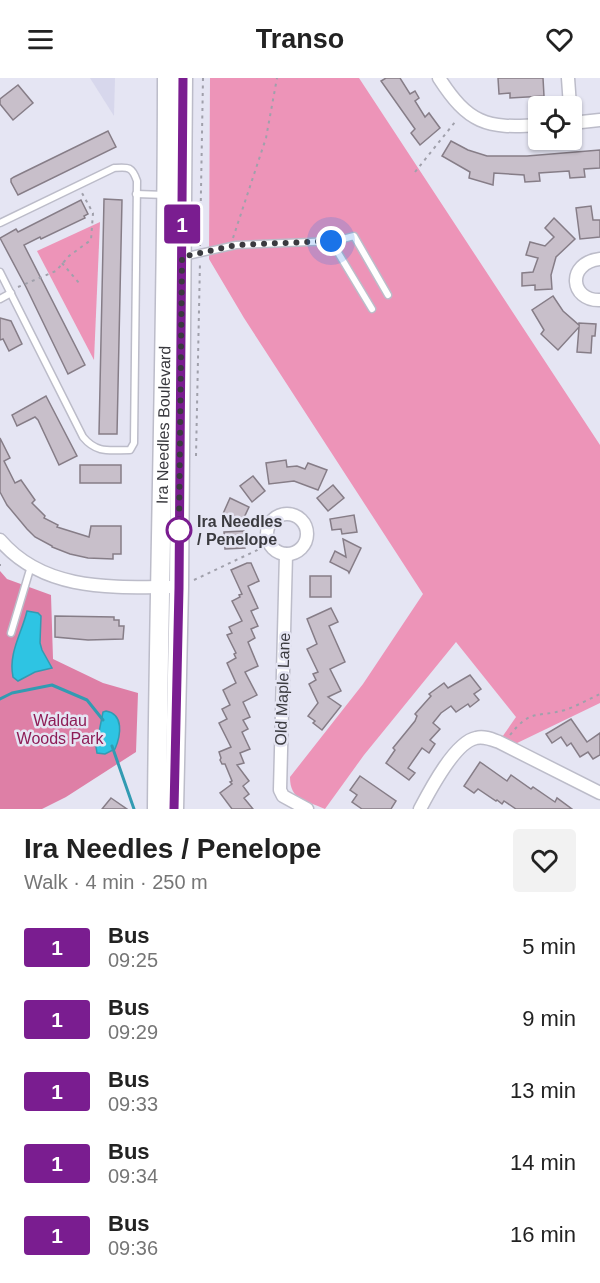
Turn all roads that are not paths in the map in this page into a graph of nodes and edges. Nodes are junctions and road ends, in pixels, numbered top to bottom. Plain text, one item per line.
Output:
1 (168, 78) edge
2 (183, 78) edge
3 (439, 78) edge
4 (568, 78) edge
5 (569, 96) edge
6 (600, 120) edge
7 (582, 121) edge
8 (528, 126) edge
9 (136, 194) junction
10 (167, 195) junction
11 (0, 223) edge
12 (331, 241) junction
13 (191, 255) junction
14 (600, 259) edge
15 (0, 272) edge
16 (11, 293) junction
17 (388, 295) dead end
18 (0, 299) edge
19 (600, 300) edge
20 (372, 309) dead end
21 (0, 540) edge
22 (286, 554) junction
23 (31, 566) junction
24 (186, 584) junction
25 (159, 588) junction
26 (11, 633) dead end
27 (600, 793) edge
28 (157, 809) edge
29 (174, 809) edge
30 (307, 809) edge
31 (420, 809) edge

1 - 10 main road, Ira Needles Boulevard
2 - 13 main road, Ira Needles Boulevard
3 - 8 street
4 - 5 street
6 - 7 street
9 - 10 lane
9 - 11 lane
9 - 16 lane
10 - 25 main road, Ira Needles Boulevard
12 - 13 lane
12 - 17 lane
12 - 20 lane
13 - 24 main road, Ira Needles Boulevard
14 - 19 street
15 - 16 lane
16 - 18 lane
21 - 23 street
22 - 22 street
22 - 30 street, Old Maple Lane
23 - 25 street
23 - 26 lane
24 - 25 street
24 - 29 main road, Ira Needles Boulevard
25 - 28 main road, Ira Needles Boulevard
27 - 31 street

